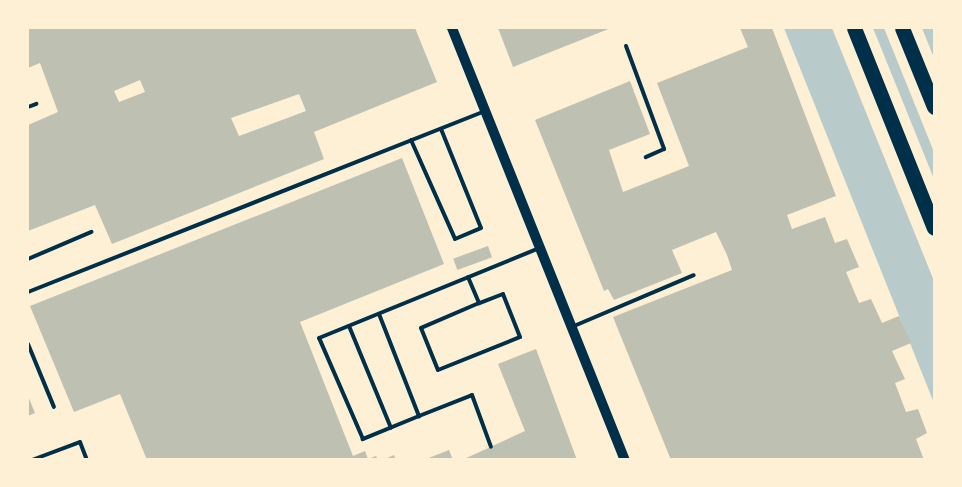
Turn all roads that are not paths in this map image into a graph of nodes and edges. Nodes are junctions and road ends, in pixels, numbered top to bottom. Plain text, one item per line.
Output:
1 (452, 28) edge
2 (854, 28) edge
3 (902, 28) edge
4 (626, 46) dead end
5 (36, 104) dead end
6 (28, 107) edge
7 (934, 107) edge
8 (484, 112) junction
9 (441, 129) junction
10 (411, 140) junction
11 (646, 157) dead end
12 (934, 228) edge
13 (91, 232) dead end
14 (540, 248) junction
15 (28, 259) edge
16 (694, 275) dead end
17 (468, 277) junction
18 (28, 292) edge
19 (479, 304) junction
20 (379, 314) junction
21 (349, 326) junction
22 (572, 327) junction
23 (28, 344) edge
24 (54, 407) dead end
25 (419, 416) junction
26 (391, 428) junction
27 (492, 447) dead end
28 (32, 460) edge
29 (87, 460) edge
30 (625, 460) edge

1 - 8 main road
2 - 12 highway
3 - 7 highway
4 - 11 lane
5 - 6 lane
8 - 9 lane
8 - 14 main road
9 - 10 lane
9 - 10 lane
10 - 18 lane
13 - 15 lane
14 - 17 lane
14 - 22 main road
16 - 22 lane
17 - 19 lane
17 - 20 lane
19 - 19 lane
20 - 21 lane
20 - 25 lane
21 - 26 lane
21 - 26 lane
22 - 30 main road
23 - 24 lane
25 - 26 lane
25 - 27 lane
28 - 29 lane

